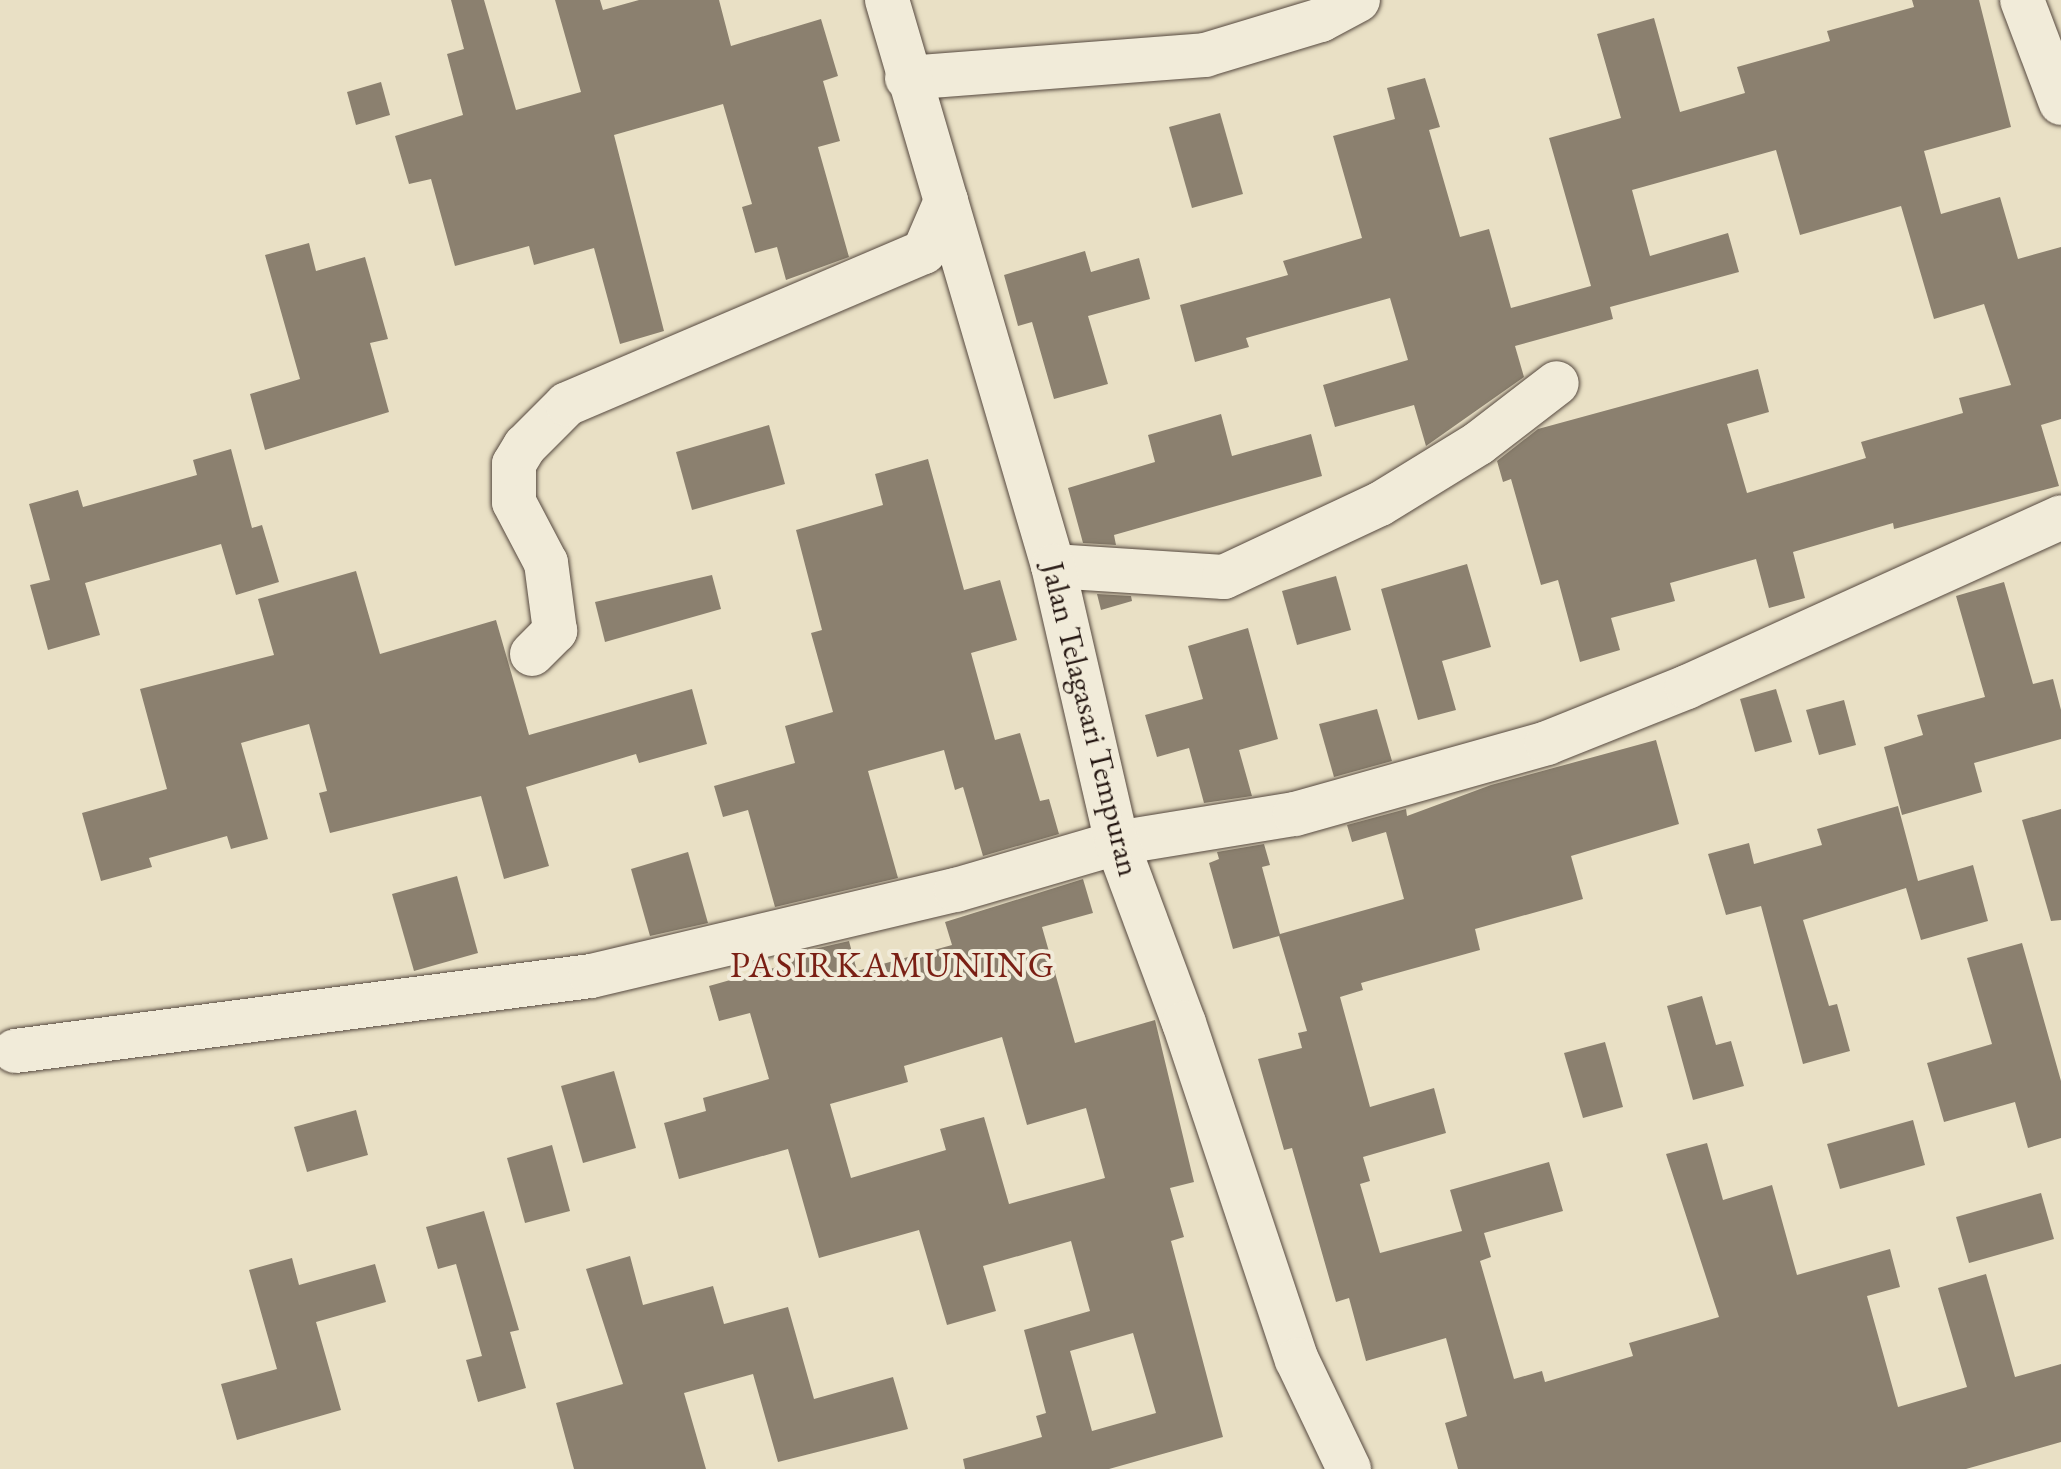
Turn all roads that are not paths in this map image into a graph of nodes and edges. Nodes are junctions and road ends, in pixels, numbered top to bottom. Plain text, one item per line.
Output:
1 (887, 0) edge
2 (1358, 0) edge
3 (2022, 0) edge
4 (907, 78) junction
5 (2061, 103) edge
6 (946, 201) junction
7 (1557, 383) dead end
8 (2061, 517) edge
9 (1053, 566) junction
10 (532, 654) dead end
11 (1117, 843) junction
12 (15, 1051) dead end
13 (1349, 1469) edge

1 - 4 street, Jalan Telagasari Tempuran
2 - 4 street
3 - 5 street
4 - 6 street, Jalan Telagasari Tempuran
6 - 9 street, Jalan Telagasari Tempuran
6 - 10 street
7 - 9 street
8 - 11 street
9 - 11 street, Jalan Telagasari Tempuran
11 - 12 street
11 - 13 street, Jalan Telagasari Tempuran

